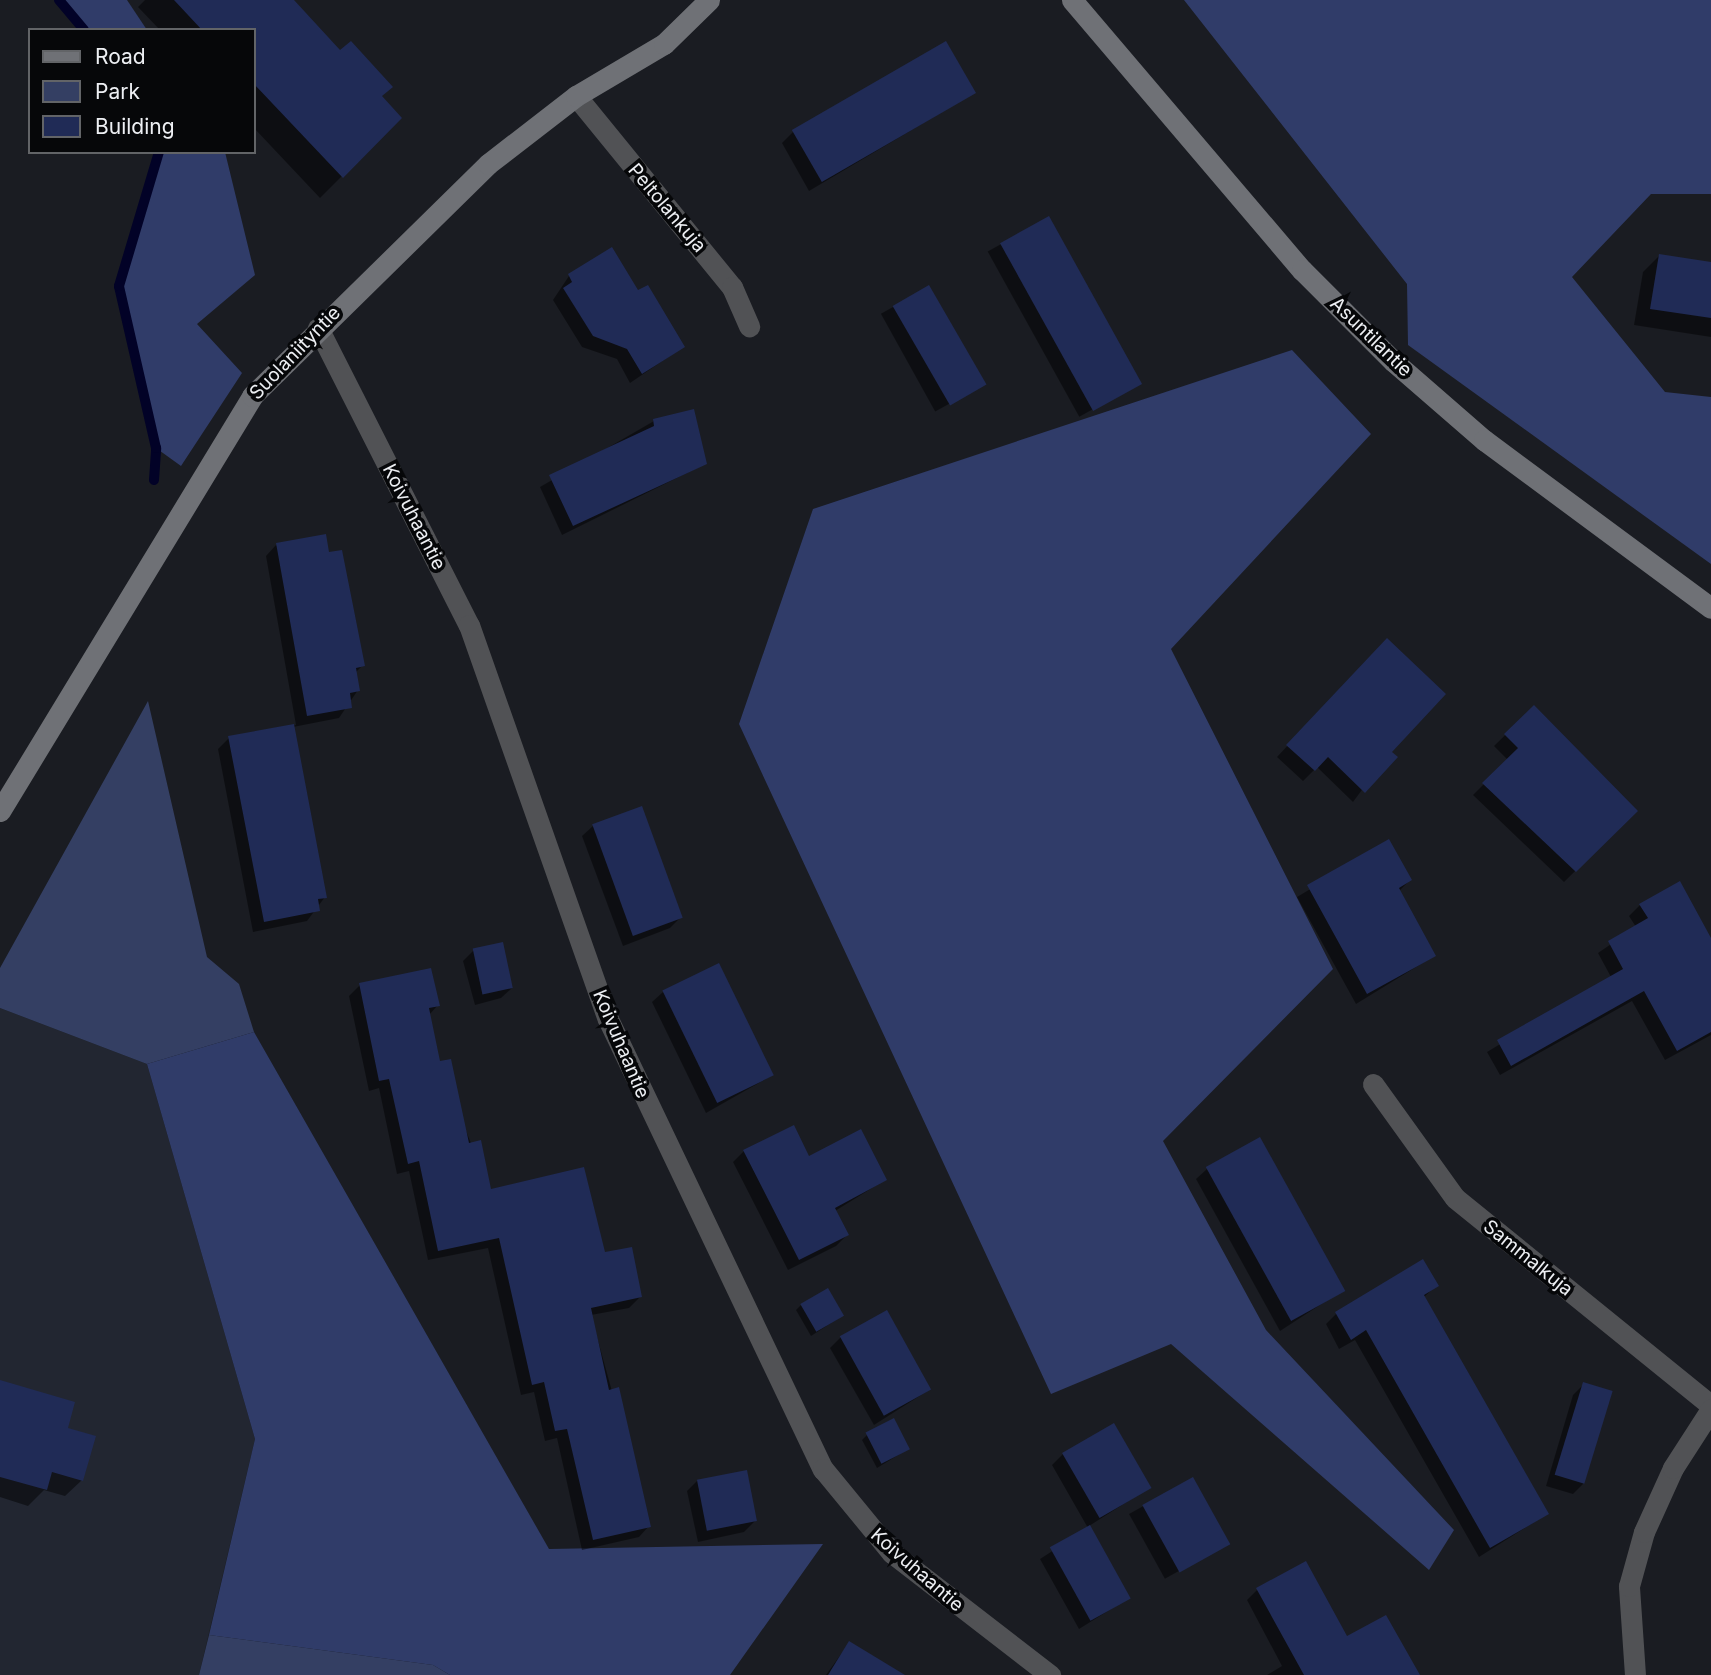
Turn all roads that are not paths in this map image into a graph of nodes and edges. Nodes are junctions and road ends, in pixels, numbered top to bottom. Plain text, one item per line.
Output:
1 (709, 0) edge
2 (1078, 4) edge
3 (576, 96) junction
4 (749, 326) dead end
5 (318, 328) junction
6 (1711, 608) edge
7 (0, 811) edge
8 (1373, 1084) dead end
9 (1711, 1407) edge
10 (1050, 1675) edge
11 (1635, 1675) edge

1 - 3 street, Suolaniityntie
2 - 6 street, Asuntilantie
3 - 4 street, Peltolankuja
3 - 5 street, Suolaniityntie
5 - 7 street, Suolaniityntie
5 - 10 street, Koivuhaantie
8 - 9 street, Sammalkuja
9 - 11 street

